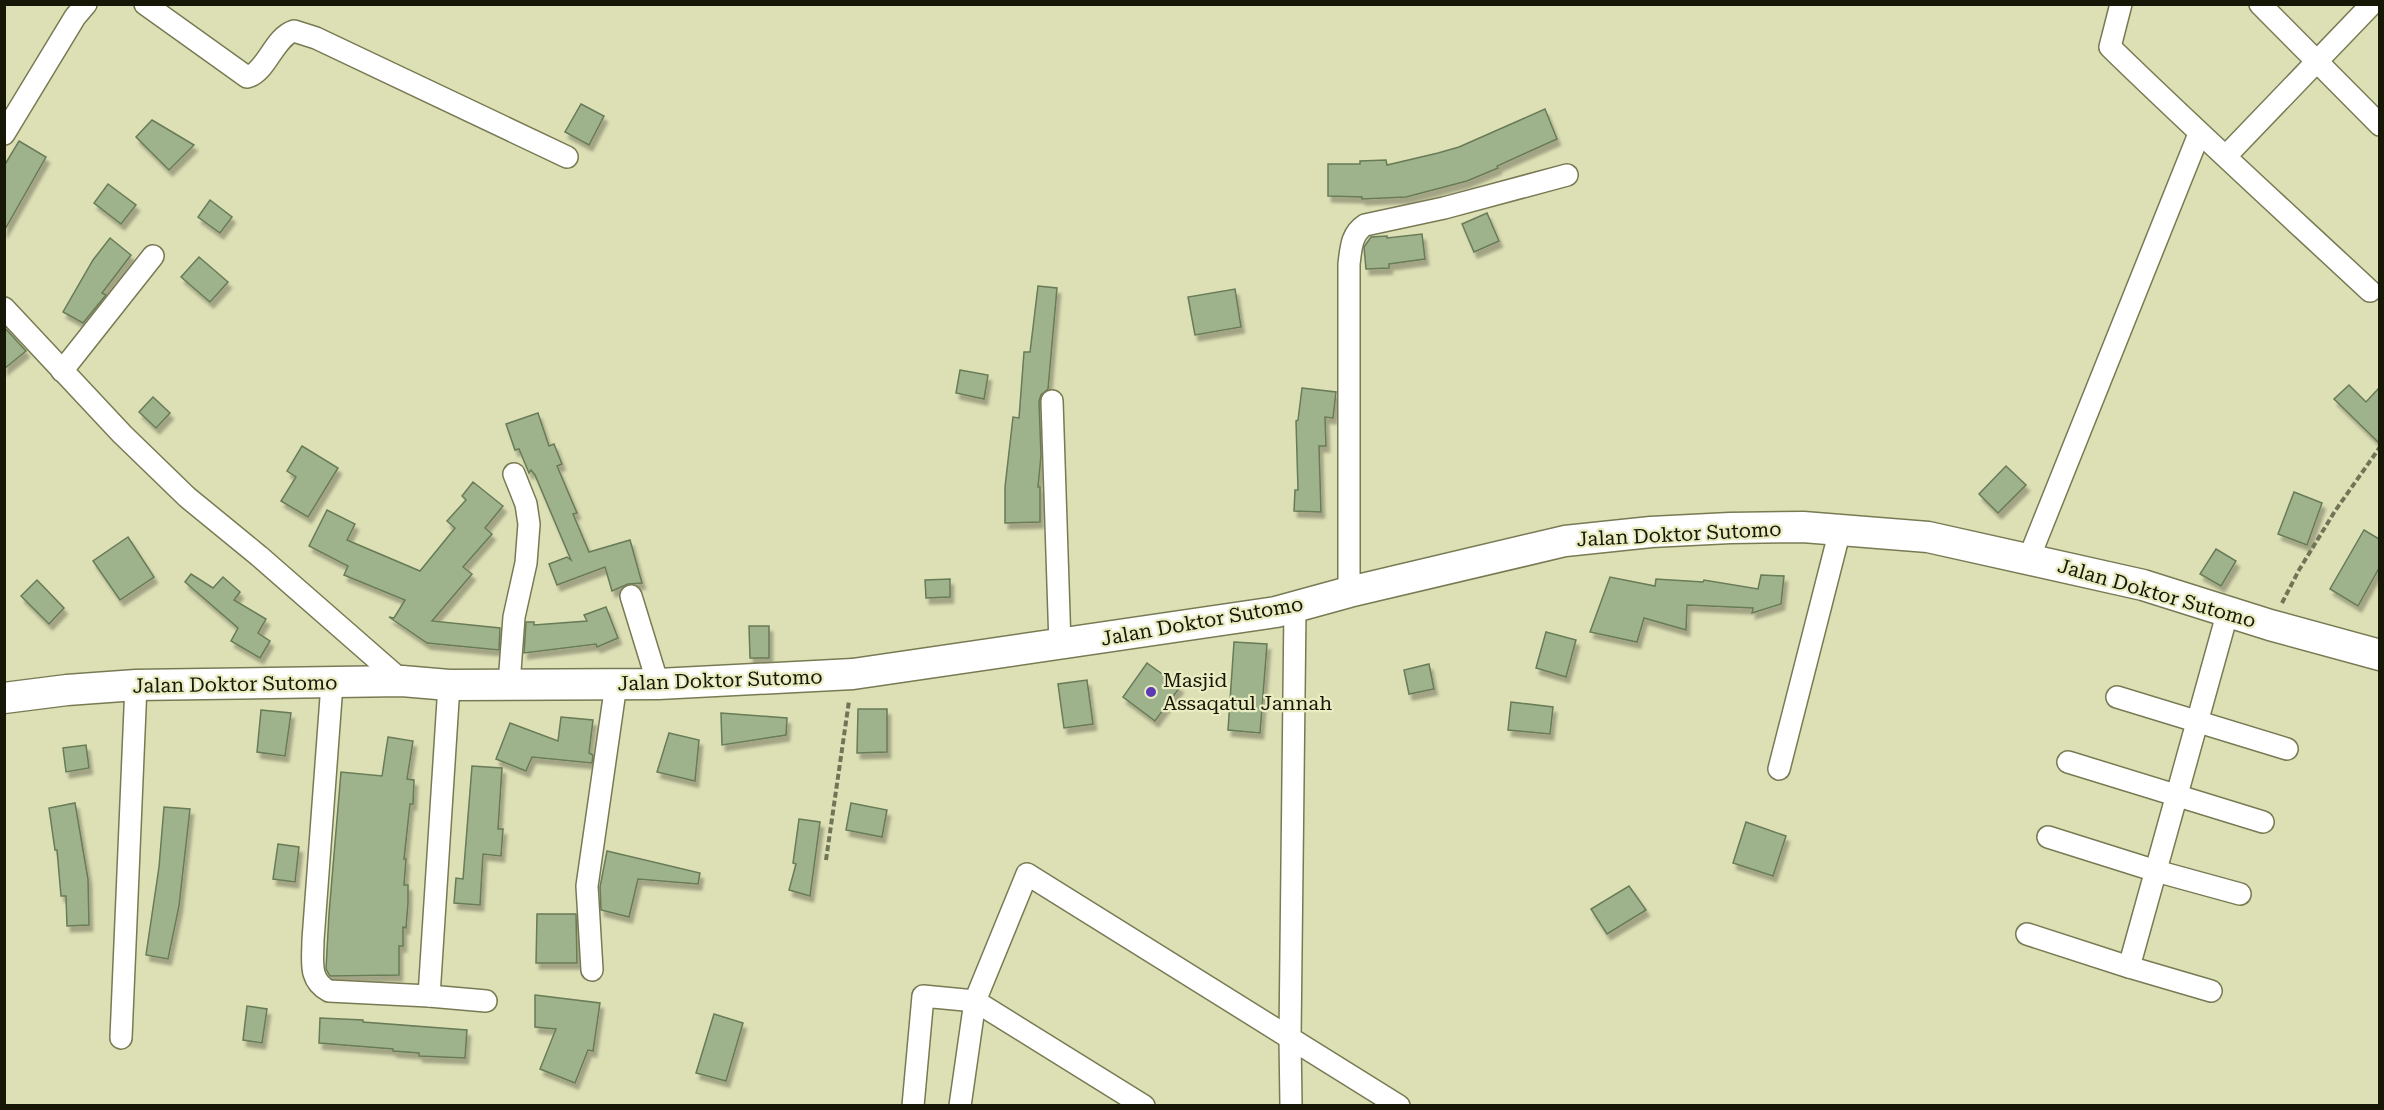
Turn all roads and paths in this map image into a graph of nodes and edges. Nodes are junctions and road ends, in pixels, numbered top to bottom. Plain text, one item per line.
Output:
1 (86, 4) edge
2 (145, 4) edge
3 (2121, 4) edge
4 (2260, 4) edge
5 (2372, 4) edge
6 (2317, 61) junction
7 (2379, 124) edge
8 (4, 134) edge
9 (2199, 134) junction
10 (2226, 156) junction
11 (567, 157) dead end
12 (1567, 175) dead end
13 (153, 256) dead end
14 (2370, 291) dead end
15 (4, 308) edge
16 (62, 371) junction
17 (1052, 401) dead end
18 (2379, 447) edge
19 (514, 474) dead end
20 (1840, 530) junction
21 (2029, 558) junction
22 (1349, 592) junction
23 (631, 596) dead end
24 (1295, 608) junction
25 (2228, 611) junction
26 (2270, 625) junction
27 (1059, 645) junction
28 (2379, 655) edge
29 (853, 674) junction
30 (402, 681) junction
31 (332, 684) junction
32 (509, 684) junction
33 (616, 684) junction
34 (658, 684) junction
35 (136, 685) junction
36 (449, 685) junction
37 (2117, 697) dead end
38 (4, 698) edge
39 (2198, 722) junction
40 (2287, 749) dead end
41 (2068, 762) dead end
42 (1779, 769) dead end
43 (2177, 796) junction
44 (2263, 822) dead end
45 (2048, 837) dead end
46 (826, 860) dead end
47 (2156, 871) junction
48 (2240, 894) dead end
49 (2027, 934) dead end
50 (2129, 967) junction
51 (592, 970) dead end
52 (2211, 991) dead end
53 (429, 996) junction
54 (486, 1000) dead end
55 (975, 1001) junction
56 (1290, 1037) junction
57 (121, 1038) dead end
58 (913, 1106) edge
59 (960, 1106) edge
60 (1144, 1106) edge
61 (1291, 1106) edge
62 (1399, 1106) edge

1 - 8 street
2 - 11 street
3 - 9 street
4 - 6 street
5 - 6 street
6 - 7 street
6 - 10 street
9 - 10 street
9 - 21 street
10 - 14 street
12 - 22 street
13 - 16 street
15 - 16 street
16 - 30 street
17 - 27 street
18 - 26 path
19 - 32 street
20 - 21 street, Jalan Doktor Sutomo
20 - 22 street, Jalan Doktor Sutomo
20 - 42 street
21 - 25 street, Jalan Doktor Sutomo
22 - 24 street, Jalan Doktor Sutomo
23 - 34 street
24 - 27 street, Jalan Doktor Sutomo
24 - 56 street
25 - 26 street, Jalan Doktor Sutomo
25 - 39 street
26 - 28 street, Jalan Doktor Sutomo
27 - 29 street, Jalan Doktor Sutomo
29 - 34 street, Jalan Doktor Sutomo
29 - 46 path
30 - 31 street, Jalan Doktor Sutomo
30 - 36 street, Jalan Doktor Sutomo
31 - 35 street, Jalan Doktor Sutomo
31 - 53 street
32 - 33 street, Jalan Doktor Sutomo
32 - 36 street, Jalan Doktor Sutomo
33 - 34 street, Jalan Doktor Sutomo
33 - 51 street
35 - 38 street, Jalan Doktor Sutomo
35 - 57 street
36 - 53 street
37 - 39 street
39 - 40 street
39 - 43 street
41 - 43 street
43 - 44 street
43 - 47 street
45 - 47 street
47 - 48 street
47 - 50 street
49 - 50 street
50 - 52 street
53 - 54 street
55 - 56 street
55 - 58 street
55 - 59 street
55 - 60 street
56 - 61 street
56 - 62 street

